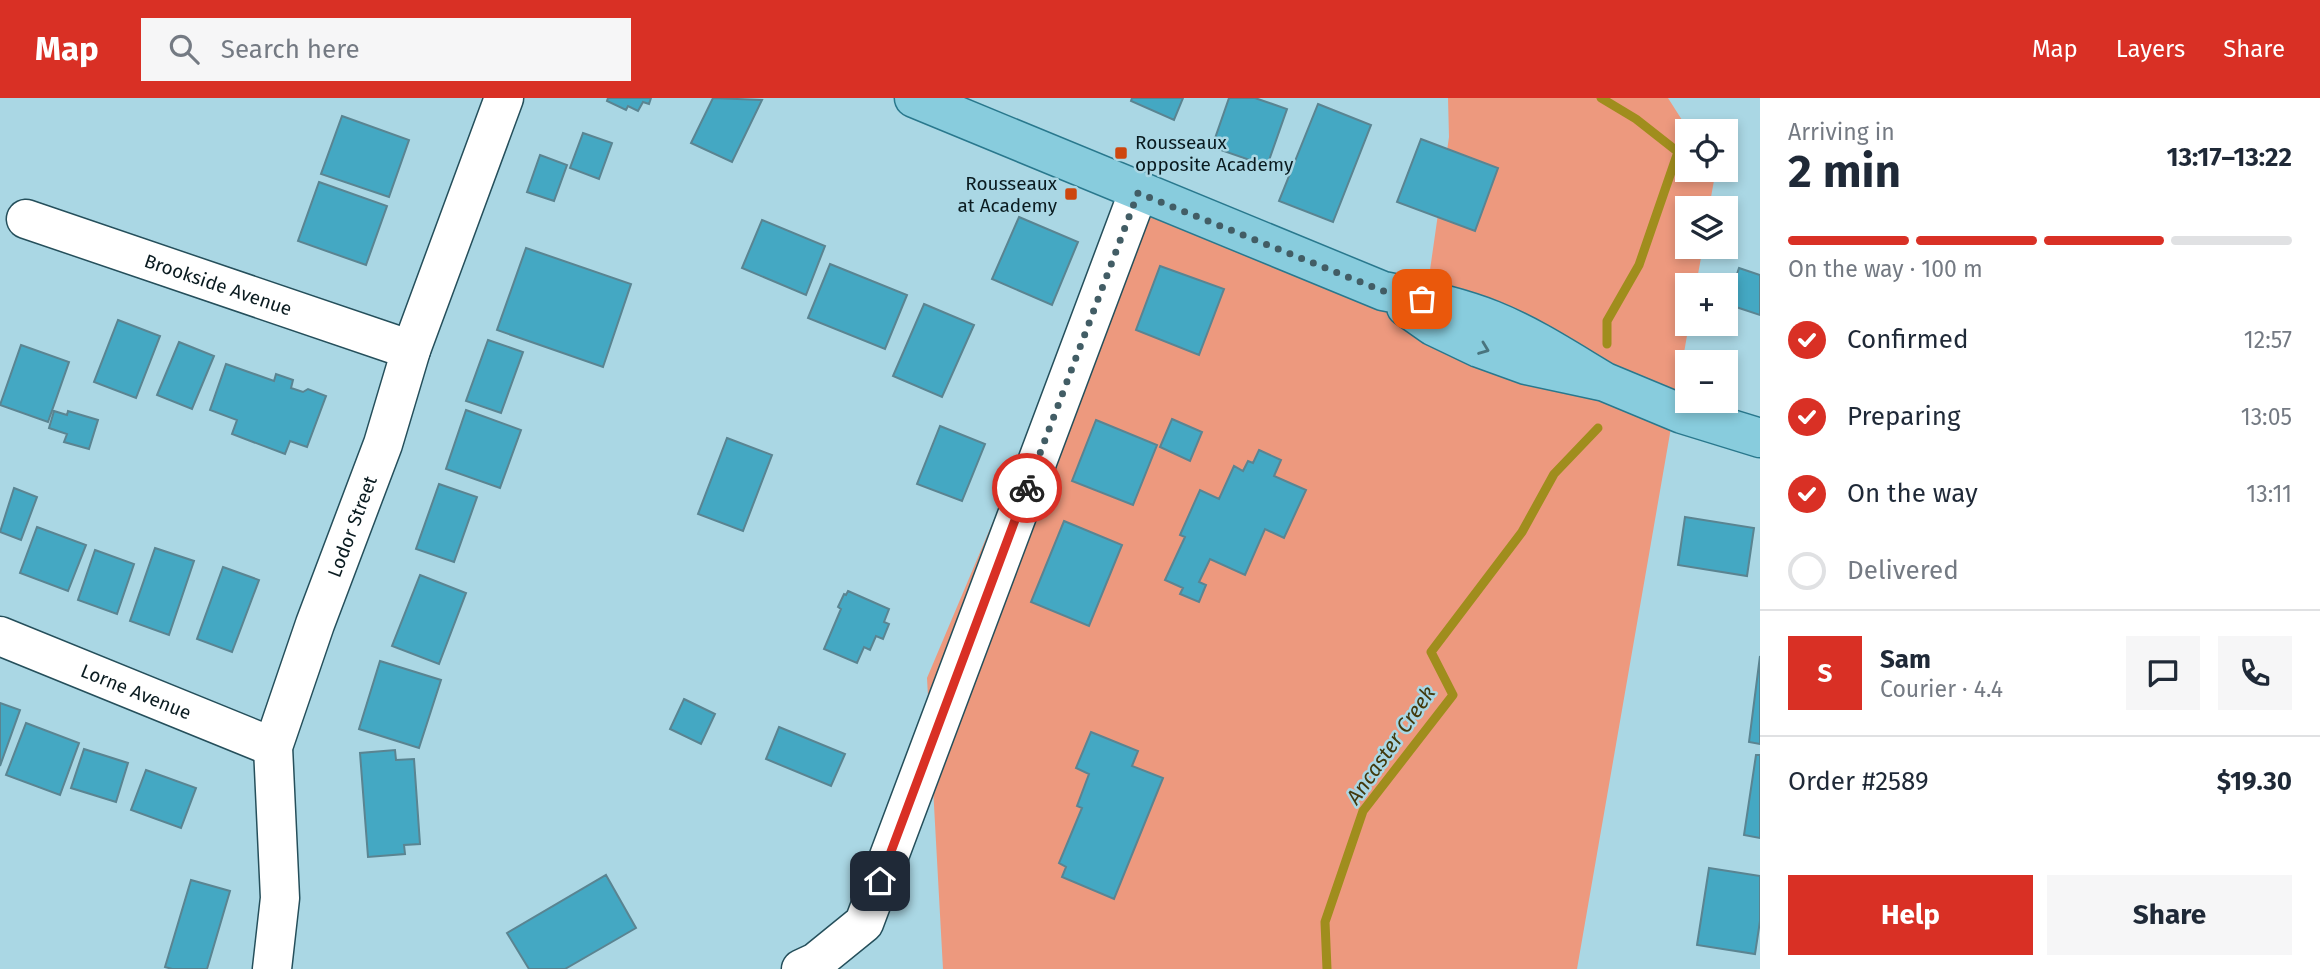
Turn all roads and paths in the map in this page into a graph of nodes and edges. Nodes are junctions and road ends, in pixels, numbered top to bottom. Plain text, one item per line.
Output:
1 (504, 98) edge
2 (918, 98) edge
3 (1138, 193) junction
4 (26, 219) dead end
5 (411, 350) junction
6 (1760, 438) edge
7 (0, 636) edge
8 (273, 747) junction
9 (272, 969) edge
10 (801, 969) edge

1 - 5 street, Lodor Street
2 - 3 main road
3 - 6 main road
3 - 10 street
4 - 5 street, Brookside Avenue
5 - 8 street, Lodor Street
7 - 8 street, Lorne Avenue
8 - 9 street, Lodor Street

